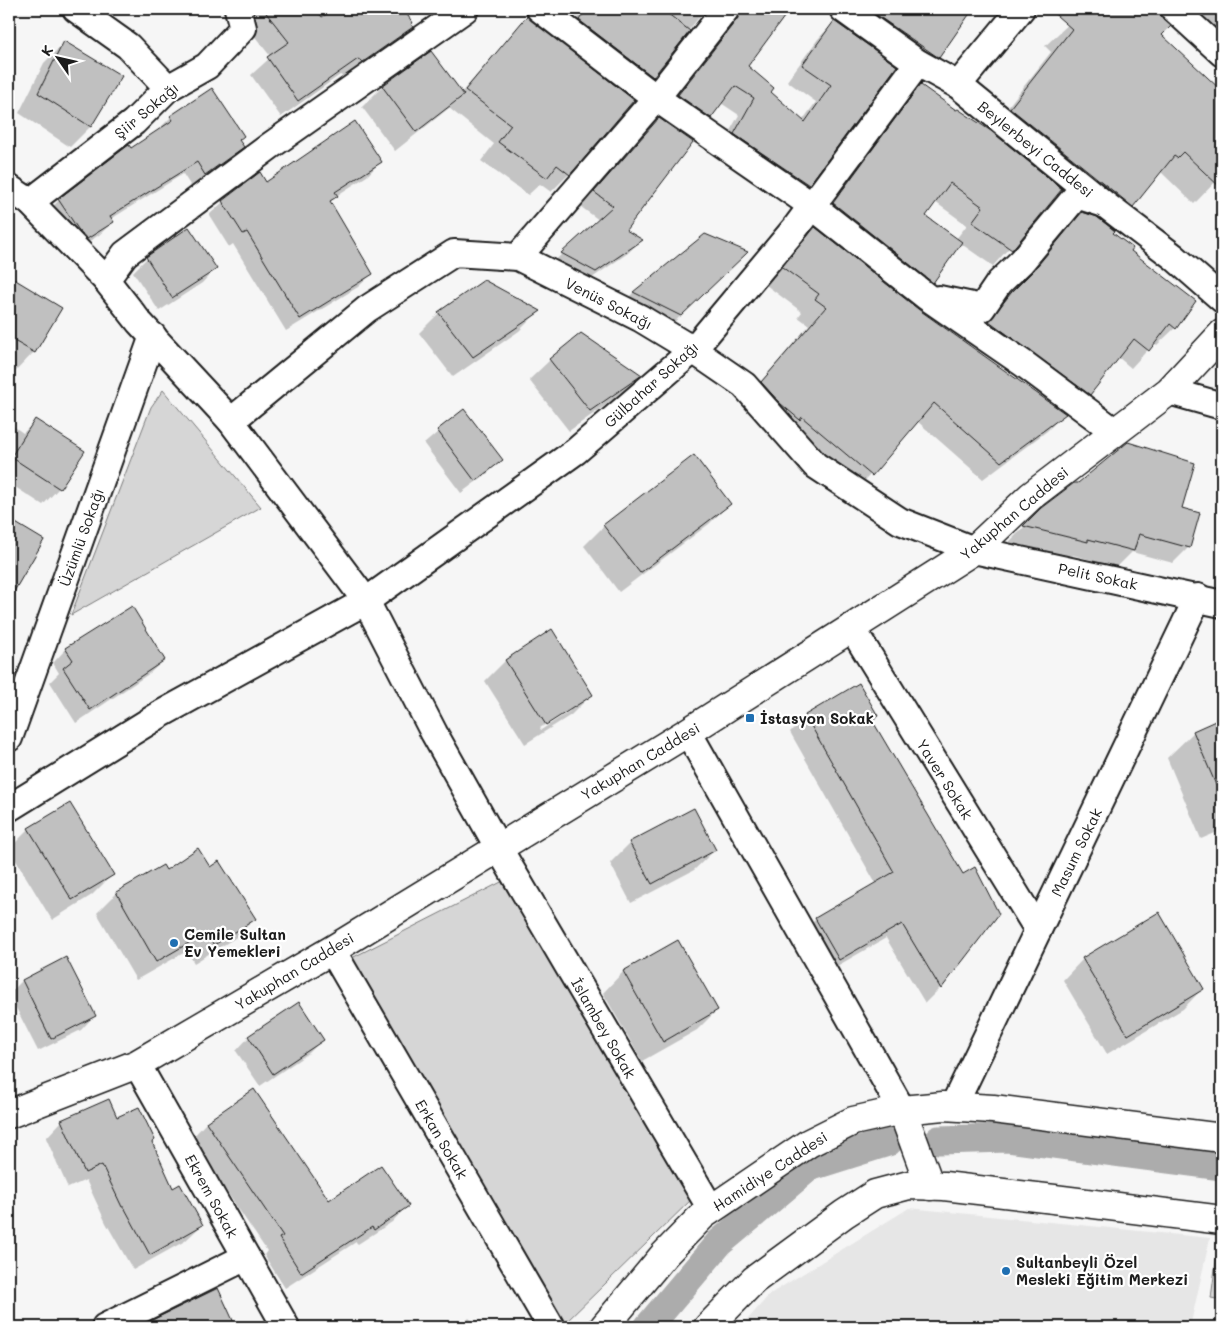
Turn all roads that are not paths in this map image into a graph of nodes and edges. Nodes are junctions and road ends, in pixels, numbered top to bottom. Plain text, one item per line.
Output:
1 (76, 9) edge
2 (238, 9) edge
3 (540, 9) edge
4 (726, 9) edge
5 (843, 9) edge
6 (1021, 9) edge
7 (1174, 9) edge
8 (454, 11) edge
9 (1222, 53) edge
10 (918, 63) junction
11 (958, 85) junction
12 (168, 88) junction
13 (656, 98) junction
14 (9, 188) edge
15 (30, 202) junction
16 (1103, 203) junction
17 (811, 205) junction
18 (518, 257) junction
19 (106, 280) junction
20 (927, 297) junction
21 (1222, 299) edge
22 (1222, 334) edge
23 (153, 336) junction
24 (692, 350) junction
25 (1169, 391) junction
26 (1222, 406) edge
27 (231, 421) junction
28 (1114, 431) junction
29 (974, 550) junction
30 (366, 601) junction
31 (1210, 601) edge
32 (852, 628) junction
33 (688, 732) junction
34 (9, 738) edge
35 (9, 808) edge
36 (498, 847) junction
37 (1038, 930) junction
38 (332, 950) junction
39 (138, 1064) junction
40 (953, 1106) junction
41 (902, 1110) junction
42 (9, 1114) edge
43 (1222, 1138) edge
44 (930, 1186) junction
45 (711, 1209) junction
46 (1222, 1220) edge
47 (246, 1257) junction
48 (105, 1327) edge
49 (286, 1327) edge
50 (551, 1327) edge
51 (604, 1327) edge
52 (708, 1327) edge

1 - 12 street
2 - 12 street, Şiir Sokağı
3 - 13 street
4 - 13 street
5 - 10 street, Beylerbeyi Caddesi
6 - 11 street
7 - 9 street
8 - 19 street
10 - 11 street, Beylerbeyi Caddesi
10 - 17 street, Gülbahar Sokağı
11 - 16 street, Beylerbeyi Caddesi
12 - 15 street, Şiir Sokağı
13 - 17 street
13 - 18 street
14 - 15 street, İslambey Sokak
15 - 19 street, İslambey Sokak
16 - 20 street
16 - 21 street, Beylerbeyi Caddesi
17 - 20 street
17 - 24 street, Gülbahar Sokağı
18 - 24 street, Venüs Sokağı
18 - 27 street, Venüs Sokağı
19 - 23 street, İslambey Sokak
20 - 28 street
22 - 25 street, Yakuphan Caddesi
23 - 27 street, İslambey Sokak
23 - 34 street, Üzümlü Sokağı
24 - 29 street, Venüs Sokağı
24 - 30 street, Gülbahar Sokağı
25 - 26 street
25 - 28 street, Yakuphan Caddesi
27 - 30 street, İslambey Sokak
28 - 29 street, Yakuphan Caddesi
29 - 31 street, Pelit Sokak
29 - 32 street, Yakuphan Caddesi
30 - 35 street, Gülbahar Sokağı
30 - 36 street, İslambey Sokak
31 - 37 street, Masum Sokak
32 - 33 street, Yakuphan Caddesi
32 - 37 street, Yaver Sokak
33 - 36 street, Yakuphan Caddesi
33 - 41 street
36 - 38 street, Yakuphan Caddesi
36 - 45 street, İslambey Sokak
37 - 40 street, Masum Sokak
38 - 39 street, Yakuphan Caddesi
38 - 50 street, Erkan Sokak
39 - 42 street, Yakuphan Caddesi
39 - 47 street, Ekrem Sokak
40 - 41 street, Hamidiye Caddesi
40 - 43 street, Hamidiye Caddesi
41 - 44 street
41 - 45 street, Hamidiye Caddesi
44 - 46 street
44 - 52 street
45 - 51 street, Hamidiye Caddesi
47 - 48 street
47 - 49 street, Ekrem Sokak

